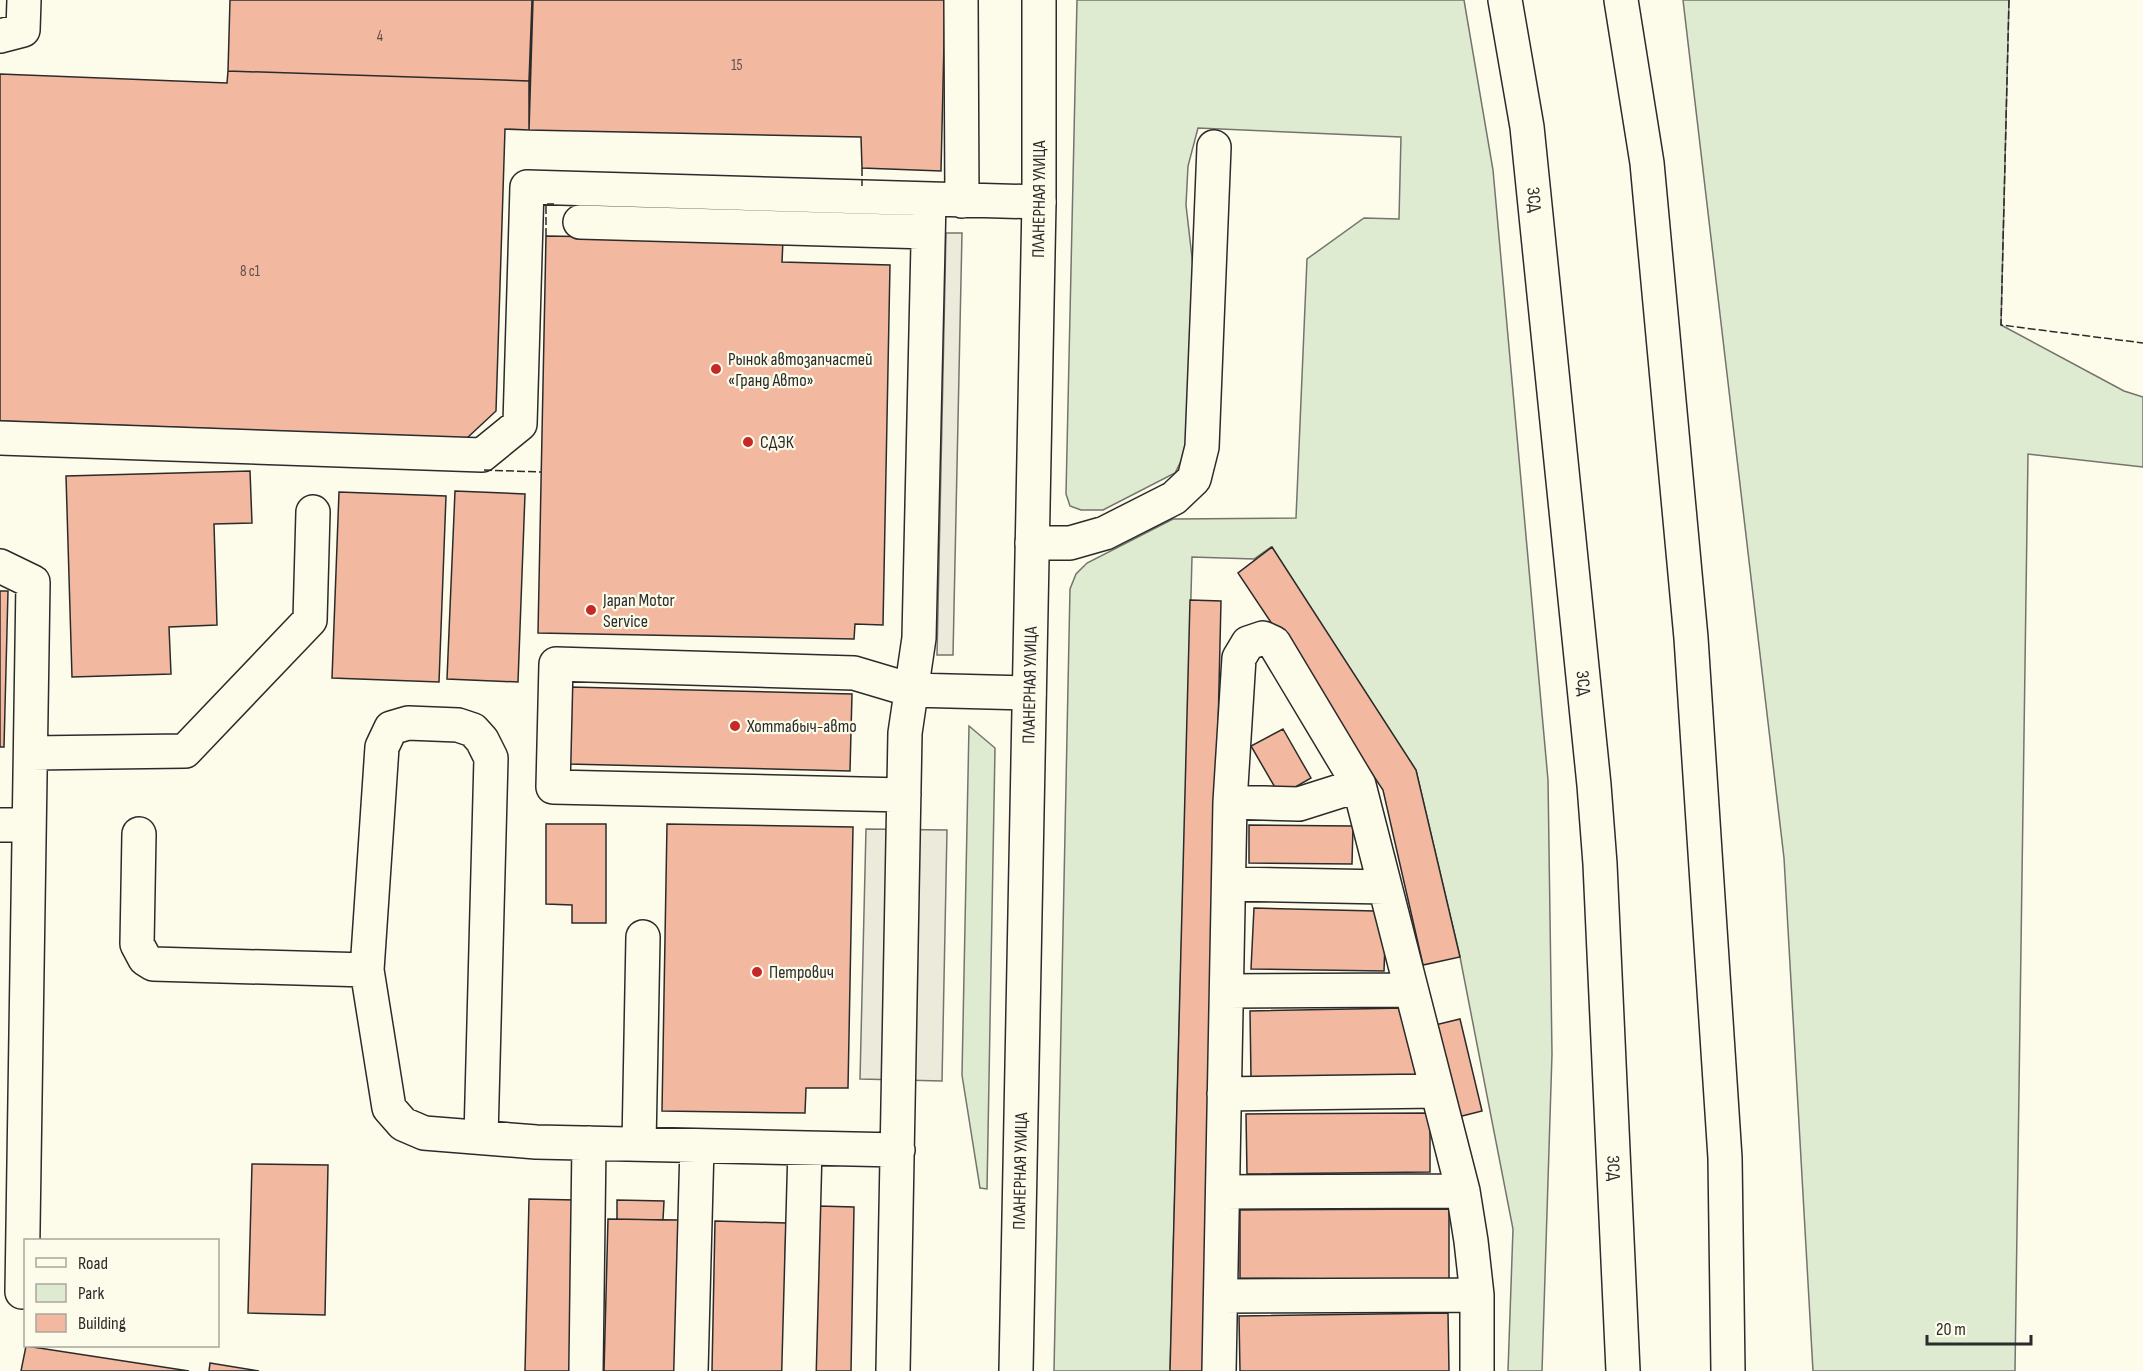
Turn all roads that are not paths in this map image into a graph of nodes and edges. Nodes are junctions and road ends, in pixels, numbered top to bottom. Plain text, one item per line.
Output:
1 (24, 0) edge
2 (962, 0) edge
3 (1039, 0) edge
4 (1505, 0) edge
5 (1621, 0) edge
6 (0, 36) edge
7 (1214, 147) dead end
8 (962, 201) junction
9 (1039, 202) junction
10 (928, 216) junction
11 (580, 222) dead end
12 (0, 438) edge
13 (313, 512) dead end
14 (1032, 543) junction
15 (0, 566) edge
16 (911, 690) junction
17 (1029, 693) junction
18 (31, 753) junction
19 (1359, 785) junction
20 (904, 795) junction
21 (1230, 802) junction
22 (15, 825) edge
23 (139, 834) dead end
24 (1229, 884) junction
25 (1385, 887) junction
26 (643, 937) dead end
27 (367, 970) junction
28 (1412, 990) junction
29 (1227, 991) junction
30 (1437, 1091) junction
31 (1224, 1094) junction
32 (481, 1137) junction
33 (589, 1143) junction
34 (639, 1144) junction
35 (697, 1146) junction
36 (805, 1148) junction
37 (898, 1150) junction
38 (1463, 1191) junction
39 (1222, 1192) junction
40 (22, 1292) dead end
41 (1477, 1295) junction
42 (1221, 1296) junction
43 (1621, 1365) edge
44 (586, 1371) edge
45 (691, 1371) edge
46 (799, 1371) edge
47 (893, 1371) edge
48 (1016, 1371) edge
49 (1219, 1371) edge
50 (1477, 1371) edge
51 (1728, 1371) edge

1 - 6 main road
2 - 8 main road
3 - 9 main road, ПЛАНЕРНАЯ УЛИЦА
4 - 43 main road, ЗСД
5 - 51 main road
7 - 14 main road
8 - 9 main road
8 - 10 main road
9 - 14 main road, ПЛАНЕРНАЯ УЛИЦА
10 - 11 main road
10 - 12 main road
10 - 16 main road
13 - 18 main road
14 - 17 main road, ПЛАНЕРНАЯ УЛИЦА
15 - 18 main road
16 - 17 main road
16 - 20 main road
16 - 20 main road
17 - 48 main road, ПЛАНЕРНАЯ УЛИЦА
18 - 22 main road
19 - 21 main road
19 - 21 main road
19 - 25 main road
20 - 37 main road
21 - 24 main road
22 - 40 main road
23 - 27 main road
24 - 25 main road
24 - 29 main road
25 - 28 main road
26 - 34 main road
27 - 32 main road
27 - 32 main road
28 - 29 main road
28 - 30 main road
29 - 31 main road
30 - 31 main road
30 - 38 main road
31 - 39 main road
32 - 33 main road
33 - 34 main road
33 - 44 main road
34 - 35 main road
35 - 36 main road
35 - 45 main road
36 - 37 main road
36 - 46 main road
37 - 47 main road
38 - 39 main road
38 - 41 main road
39 - 42 main road
41 - 42 main road
41 - 50 main road
42 - 49 main road

